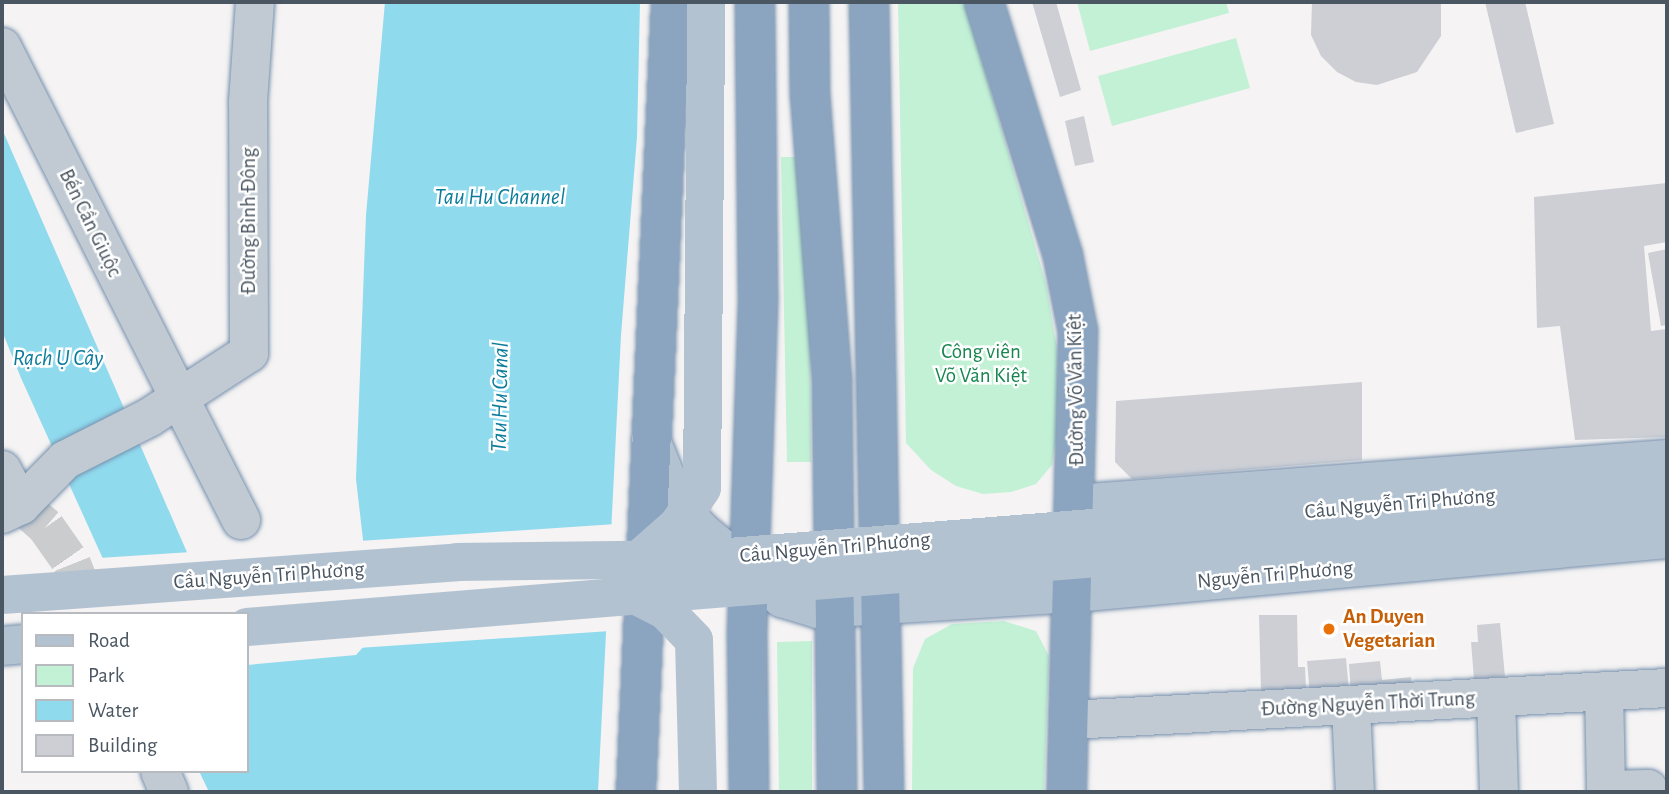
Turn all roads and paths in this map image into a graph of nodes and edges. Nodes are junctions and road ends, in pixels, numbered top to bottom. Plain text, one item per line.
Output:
1 (255, 2) edge
2 (671, 2) edge
3 (706, 2) edge
4 (755, 2) edge
5 (809, 2) edge
6 (869, 2) edge
7 (984, 2) edge
8 (2, 47) edge
9 (164, 409) junction
10 (651, 440) junction
11 (1667, 459) edge
12 (2, 470) edge
13 (1667, 482) edge
14 (1152, 499) junction
15 (1076, 504) junction
16 (11, 509) edge
17 (1667, 512) edge
18 (242, 520) dead end
19 (1667, 540) edge
20 (749, 575) junction
21 (636, 579) junction
22 (1154, 586) junction
23 (1073, 593) junction
24 (2, 595) edge
25 (883, 608) junction
26 (834, 610) junction
27 (248, 627) edge
28 (21, 644) edge
29 (2, 646) edge
30 (1667, 688) edge
31 (1604, 691) junction
32 (1496, 697) junction
33 (1351, 705) junction
34 (1070, 720) junction
35 (161, 773) edge
36 (169, 792) edge
37 (636, 792) edge
38 (698, 792) edge
39 (749, 792) edge
40 (837, 792) edge
41 (884, 792) edge
42 (1067, 792) edge
43 (1354, 792) edge
44 (1499, 792) edge
45 (1648, 792) edge

1 - 9 street, Đường Bình Đông
2 - 10 highway
3 - 21 main road, bridge
4 - 20 highway
5 - 26 highway
6 - 25 highway
7 - 15 highway, Đường Võ Văn Kiệt
8 - 9 street, Bến Cần Giuộc
9 - 16 street
9 - 18 street, Bến Cần Giuộc
10 - 20 main road, Nguyễn Tri Phương
10 - 37 highway
11 - 14 main road
12 - 16 street
13 - 21 main road, Cầu Nguyễn Tri Phương, bridge
14 - 15 main road
14 - 22 main road
15 - 23 highway, Đường Võ Văn Kiệt
17 - 21 main road, Cầu Nguyễn Tri Phương, bridge
19 - 22 main road, Nguyễn Tri Phương
20 - 26 main road, Nguyễn Tri Phương
20 - 39 highway
21 - 24 main road, Cầu Nguyễn Tri Phương, bridge
21 - 27 main road, Cầu Nguyễn Tri Phương, bridge
21 - 38 main road, bridge
22 - 23 main road, Nguyễn Tri Phương
23 - 25 main road, Nguyễn Tri Phương
23 - 34 highway, Đường Võ Văn Kiệt
25 - 26 main road, Nguyễn Tri Phương
25 - 41 highway
26 - 40 highway
28 - 29 main road
30 - 31 street, Đường Nguyễn Thời Trung
31 - 32 street, Đường Nguyễn Thời Trung
31 - 45 street
32 - 33 street, Đường Nguyễn Thời Trung
32 - 44 street
33 - 34 street, Đường Nguyễn Thời Trung
33 - 43 street
34 - 42 highway, Đường Võ Văn Kiệt
35 - 36 street

